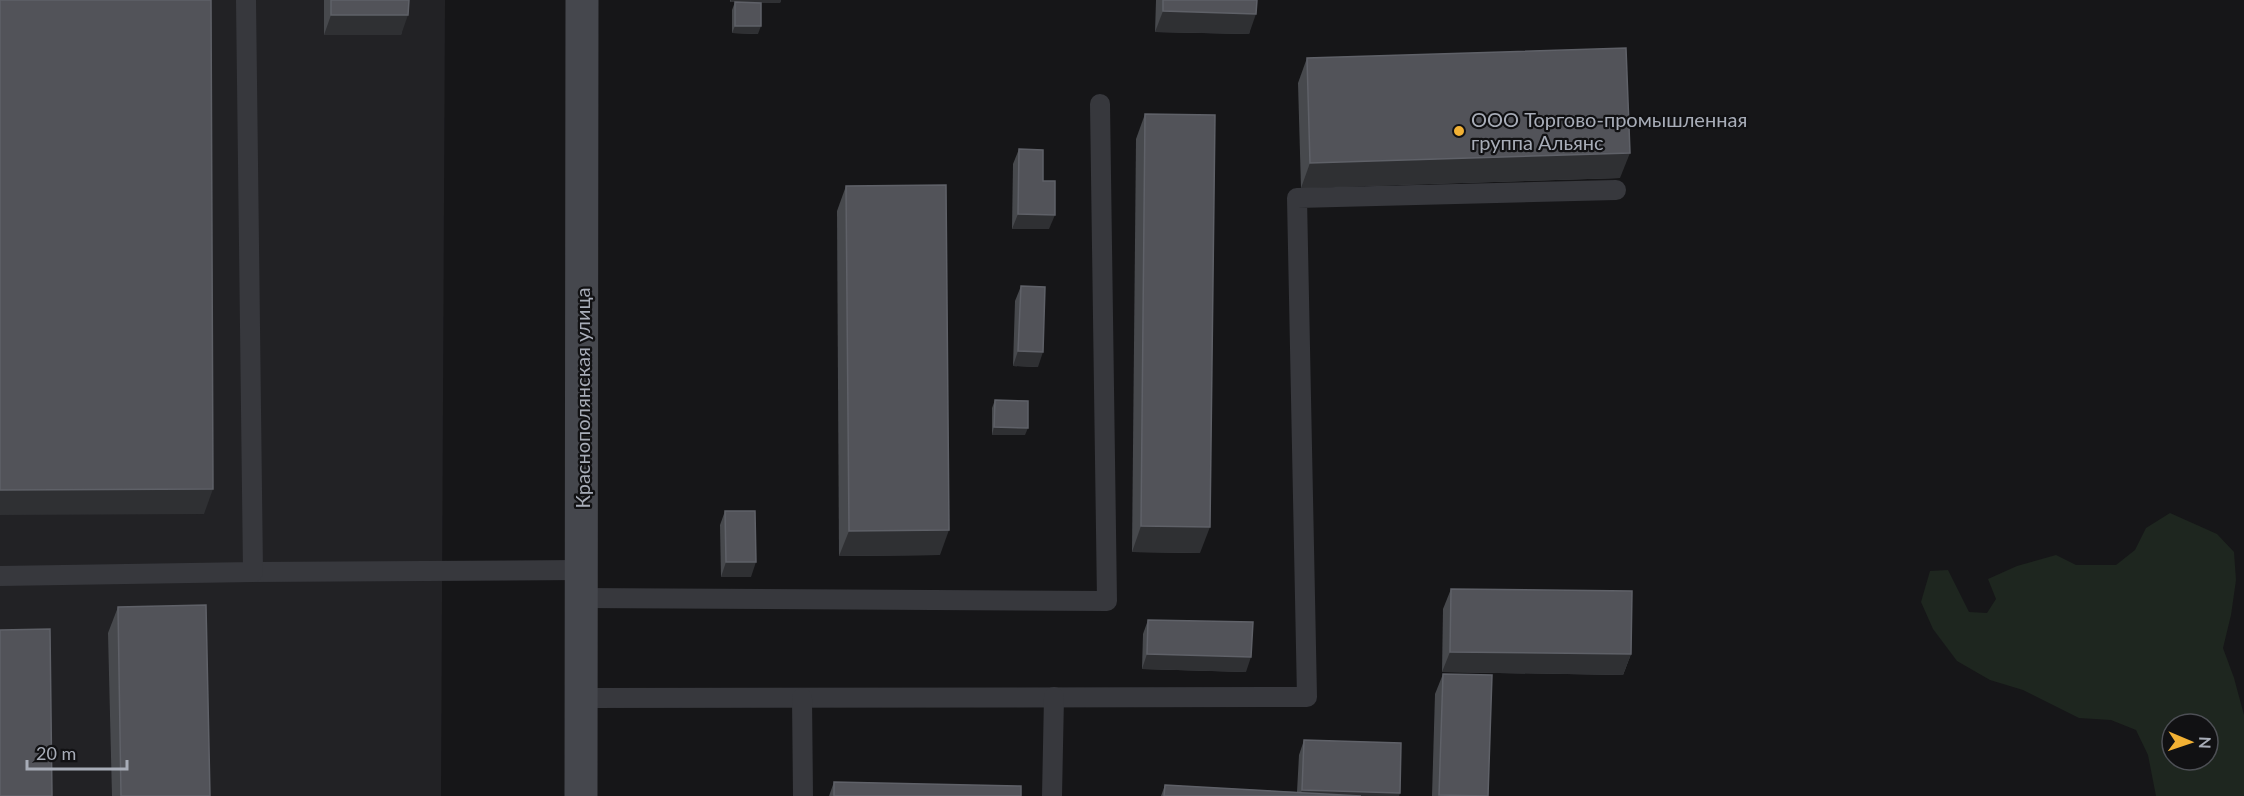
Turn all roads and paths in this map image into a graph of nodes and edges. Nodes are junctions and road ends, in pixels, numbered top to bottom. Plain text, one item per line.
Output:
1 (246, 0) edge
2 (582, 0) edge
3 (1100, 104) dead end
4 (1616, 190) dead end
5 (253, 572) junction
6 (0, 576) edge
7 (581, 584) junction
8 (581, 698) junction
9 (802, 698) junction
10 (1054, 698) junction
11 (580, 796) edge
12 (803, 796) edge
13 (1052, 796) edge

1 - 5 lane
2 - 7 main road, Краснополянская улица
3 - 7 lane
4 - 10 lane
5 - 6 lane
5 - 7 lane
7 - 8 main road, Краснополянская улица
8 - 9 lane
8 - 11 main road, Краснополянская улица
9 - 10 lane
9 - 12 lane
10 - 13 lane

